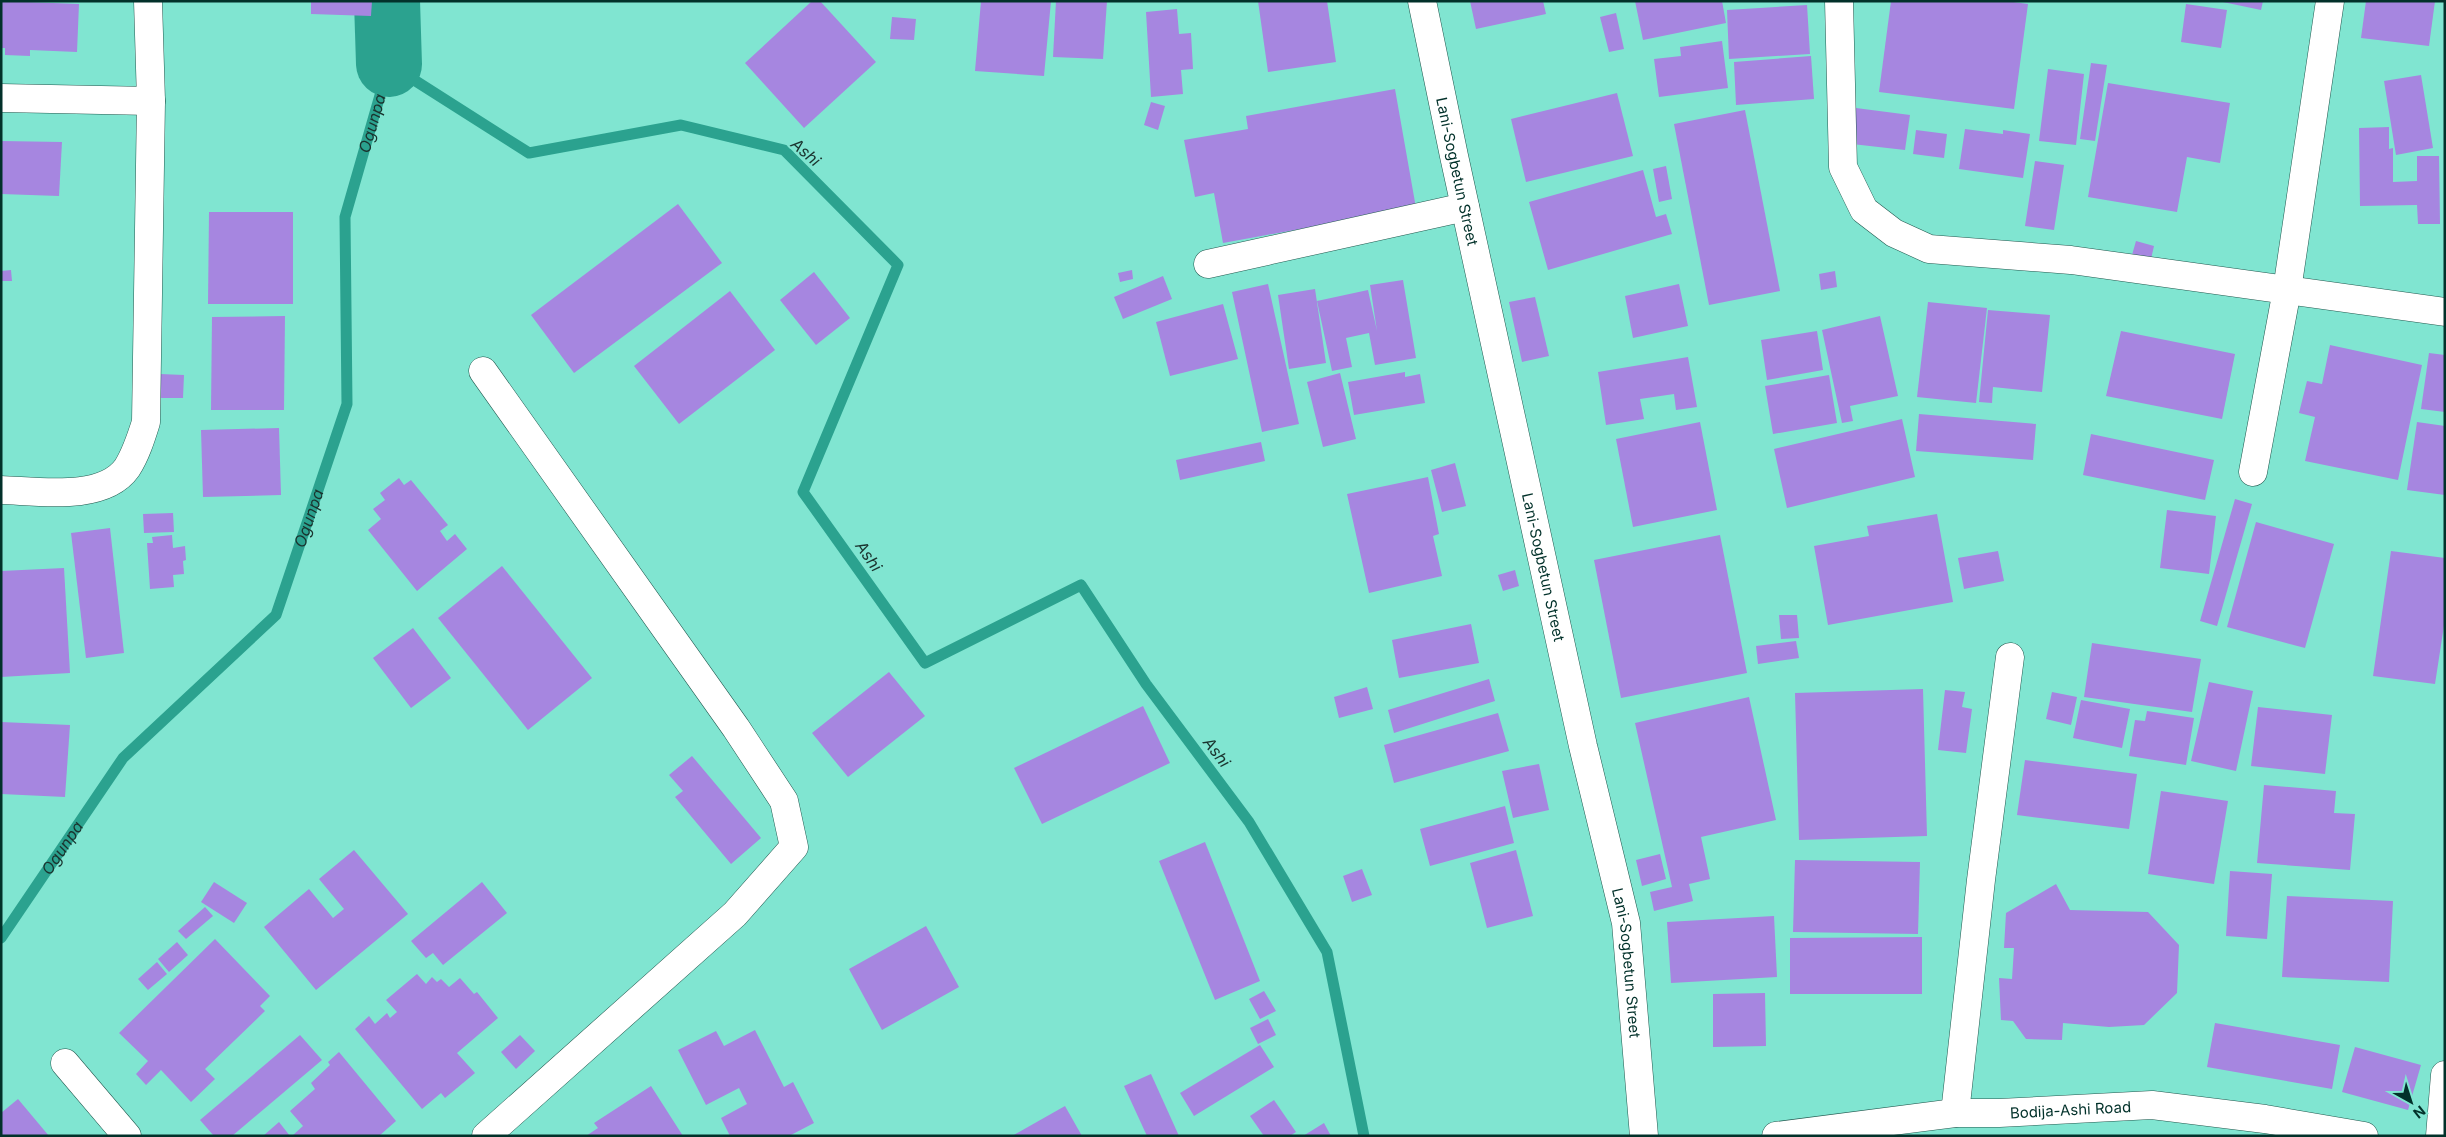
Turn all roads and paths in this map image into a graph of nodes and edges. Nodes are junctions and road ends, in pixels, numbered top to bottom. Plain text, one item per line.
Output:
1 (148, 1) edge
2 (1422, 1) edge
3 (1839, 1) edge
4 (2330, 1) edge
5 (1, 98) edge
6 (151, 101) junction
7 (1465, 207) junction
8 (1208, 264) dead end
9 (2287, 290) junction
10 (2445, 312) edge
11 (483, 371) dead end
12 (2253, 472) dead end
13 (1, 490) edge
14 (2010, 658) dead end
15 (65, 1063) dead end
16 (2445, 1075) edge
17 (1955, 1113) junction
18 (2002, 1125) edge
19 (127, 1136) edge
20 (486, 1136) edge
21 (1644, 1136) edge
22 (1776, 1136) edge
23 (2364, 1136) edge
24 (2440, 1136) edge

1 - 6 street
2 - 7 street, Lani-Sogbetun Street
3 - 9 street
4 - 9 street
5 - 6 street
6 - 13 street
7 - 8 street
7 - 21 street, Lani-Sogbetun Street
9 - 10 street
9 - 12 street
11 - 20 street
14 - 17 street
15 - 19 street
16 - 24 street
17 - 18 street, Bodija-Ashi Road
17 - 22 street, Bodija-Ashi Road
18 - 23 street, Bodija-Ashi Road

